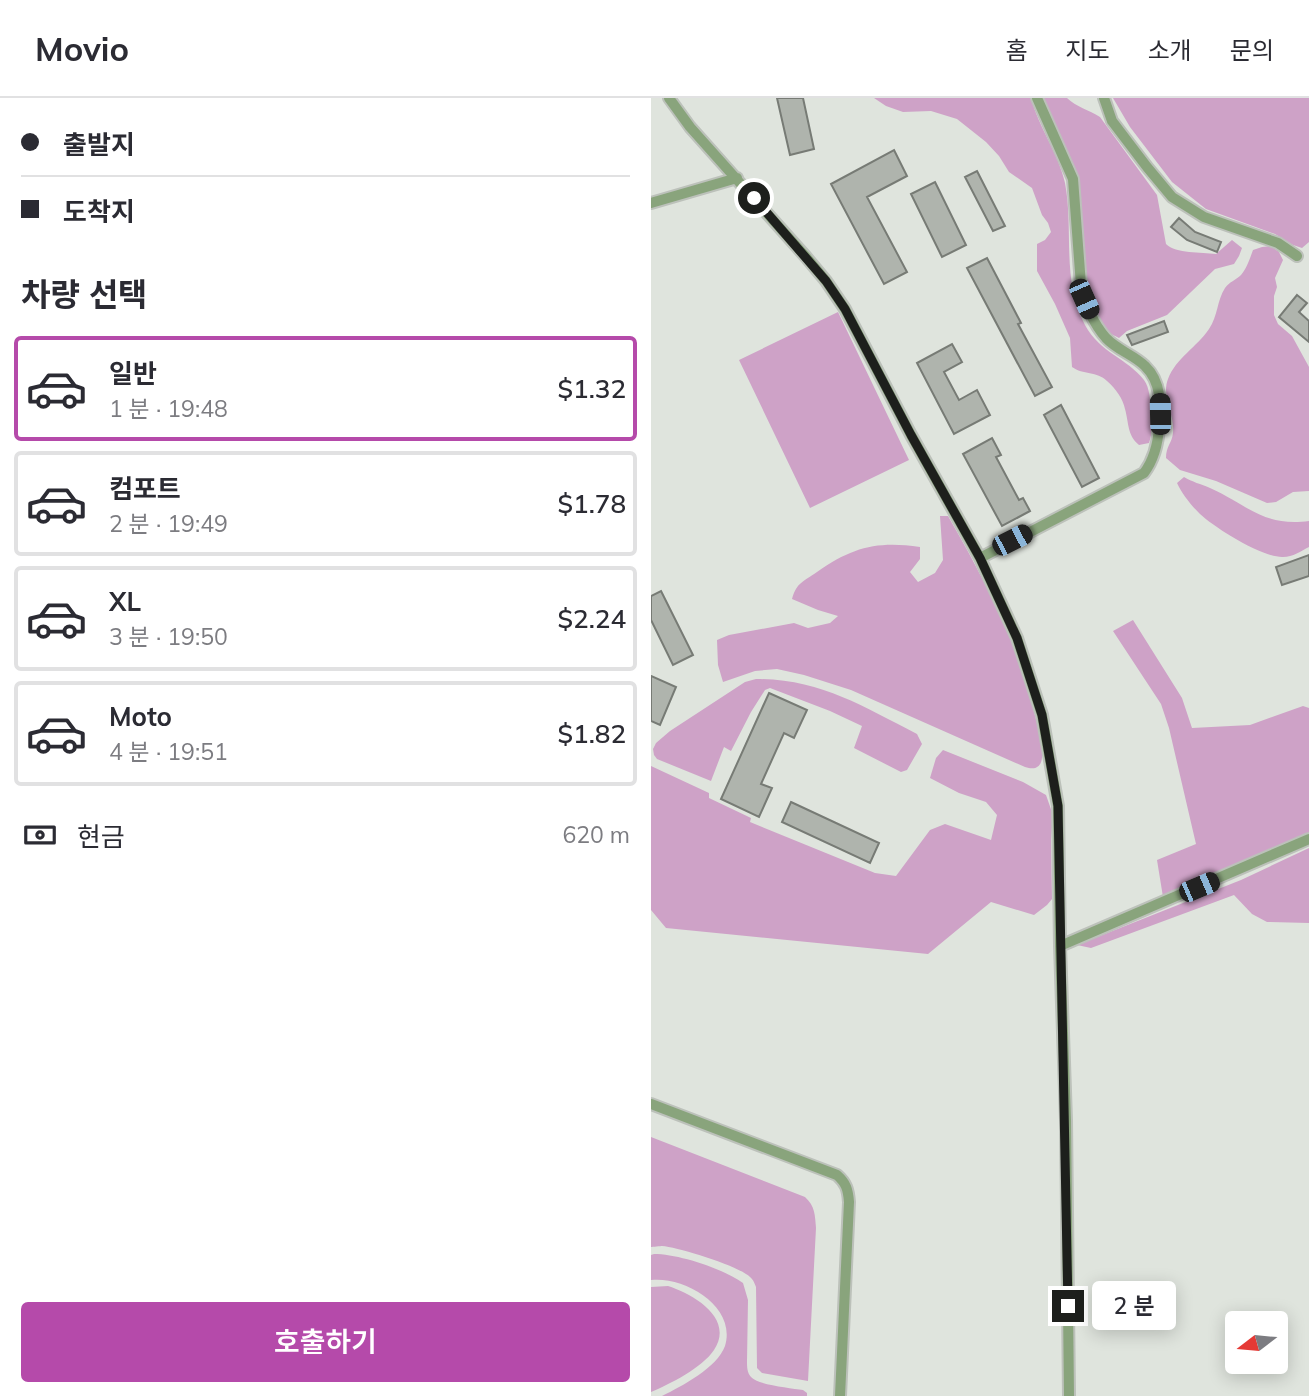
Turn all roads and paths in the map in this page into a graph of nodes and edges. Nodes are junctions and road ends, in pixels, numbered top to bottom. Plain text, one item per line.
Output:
1 (669, 98) edge
2 (1037, 98) edge
3 (1104, 98) edge
4 (737, 178) junction
5 (651, 203) edge
6 (1297, 256) dead end
7 (980, 558) junction
8 (1309, 839) edge
9 (1060, 946) junction
10 (651, 1104) edge
11 (840, 1396) edge
12 (1069, 1396) edge

1 - 4 street
2 - 7 street
3 - 6 street
4 - 5 street
4 - 7 street
7 - 9 street
8 - 9 street
9 - 12 street
10 - 11 street

